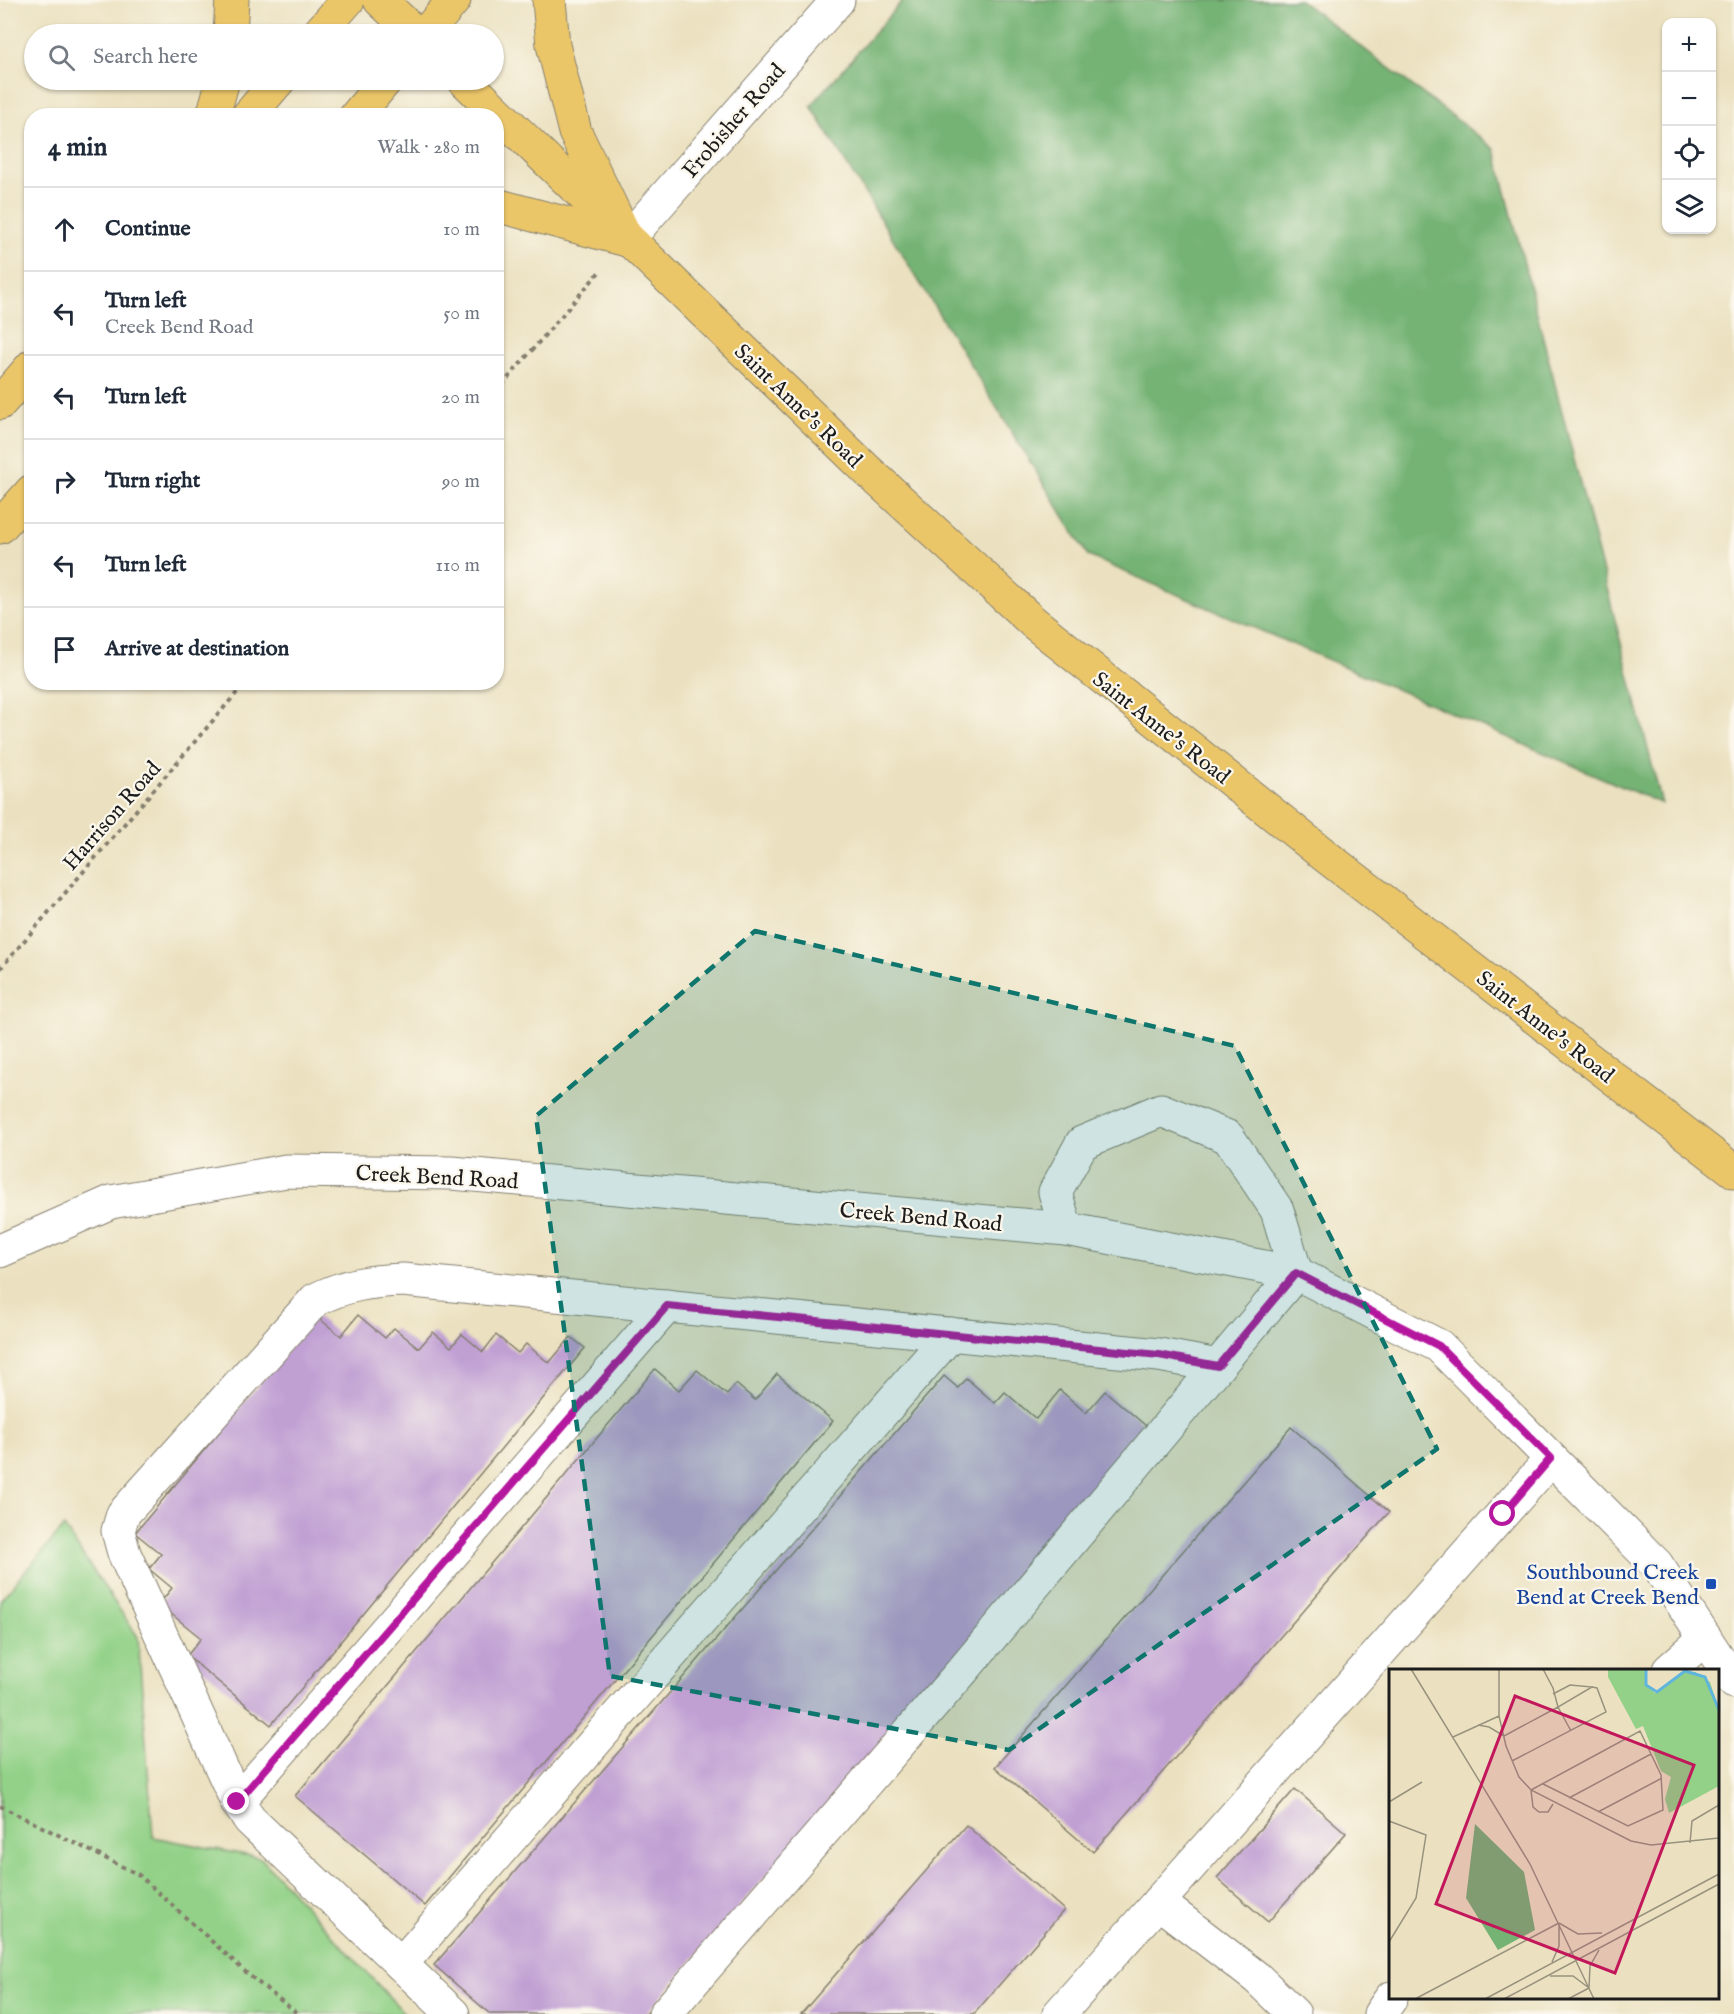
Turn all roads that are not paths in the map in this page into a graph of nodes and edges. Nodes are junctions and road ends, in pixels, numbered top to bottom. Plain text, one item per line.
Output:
1 (232, 0) edge
2 (348, 0) edge
3 (380, 0) edge
4 (454, 0) edge
5 (549, 0) edge
6 (838, 0) edge
7 (231, 24) edge
8 (327, 24) edge
9 (405, 24) edge
10 (434, 24) edge
11 (220, 90) edge
12 (270, 90) edge
13 (378, 90) edge
14 (474, 90) edge
15 (215, 108) edge
16 (255, 108) edge
17 (363, 108) edge
18 (493, 108) edge
19 (504, 119) edge
20 (504, 207) edge
21 (627, 240) junction
22 (24, 375) edge
23 (0, 403) edge
24 (24, 500) edge
25 (0, 527) edge
26 (1734, 1171) edge
27 (1066, 1229) junction
28 (0, 1251) edge
29 (1296, 1273) junction
30 (667, 1306) junction
31 (951, 1334) junction
32 (1218, 1366) junction
33 (1551, 1458) junction
34 (1719, 1641) edge
35 (1673, 1669) edge
36 (1734, 1682) edge
37 (237, 1802) junction
38 (1158, 1902) junction
39 (401, 1964) junction
40 (1389, 1999) edge
41 (453, 2014) edge
42 (665, 2014) edge
43 (1059, 2014) edge
44 (1294, 2014) edge
45 (1380, 2014) edge

1 - 7 main road
2 - 8 main road
3 - 9 main road
4 - 10 main road
5 - 21 main road
6 - 21 street, Frobisher Road
11 - 15 main road
12 - 16 main road
13 - 17 main road
14 - 18 main road, Saint Anne's Road
19 - 21 main road, Saint Anne's Road
20 - 21 main road
21 - 26 main road, Saint Anne's Road
22 - 23 main road
24 - 25 main road
27 - 28 street, Creek Bend Road
27 - 29 street, Creek Bend Road
27 - 29 street
29 - 32 street
29 - 33 street, Creek Bend Road
30 - 31 street
30 - 37 street
30 - 37 street
31 - 32 street
31 - 39 street
32 - 42 street
33 - 34 street, Creek Bend Road
33 - 38 street
34 - 35 street
34 - 36 street, Creek Bend Road
37 - 39 street
38 - 43 street
38 - 44 street
39 - 41 street
40 - 45 street

